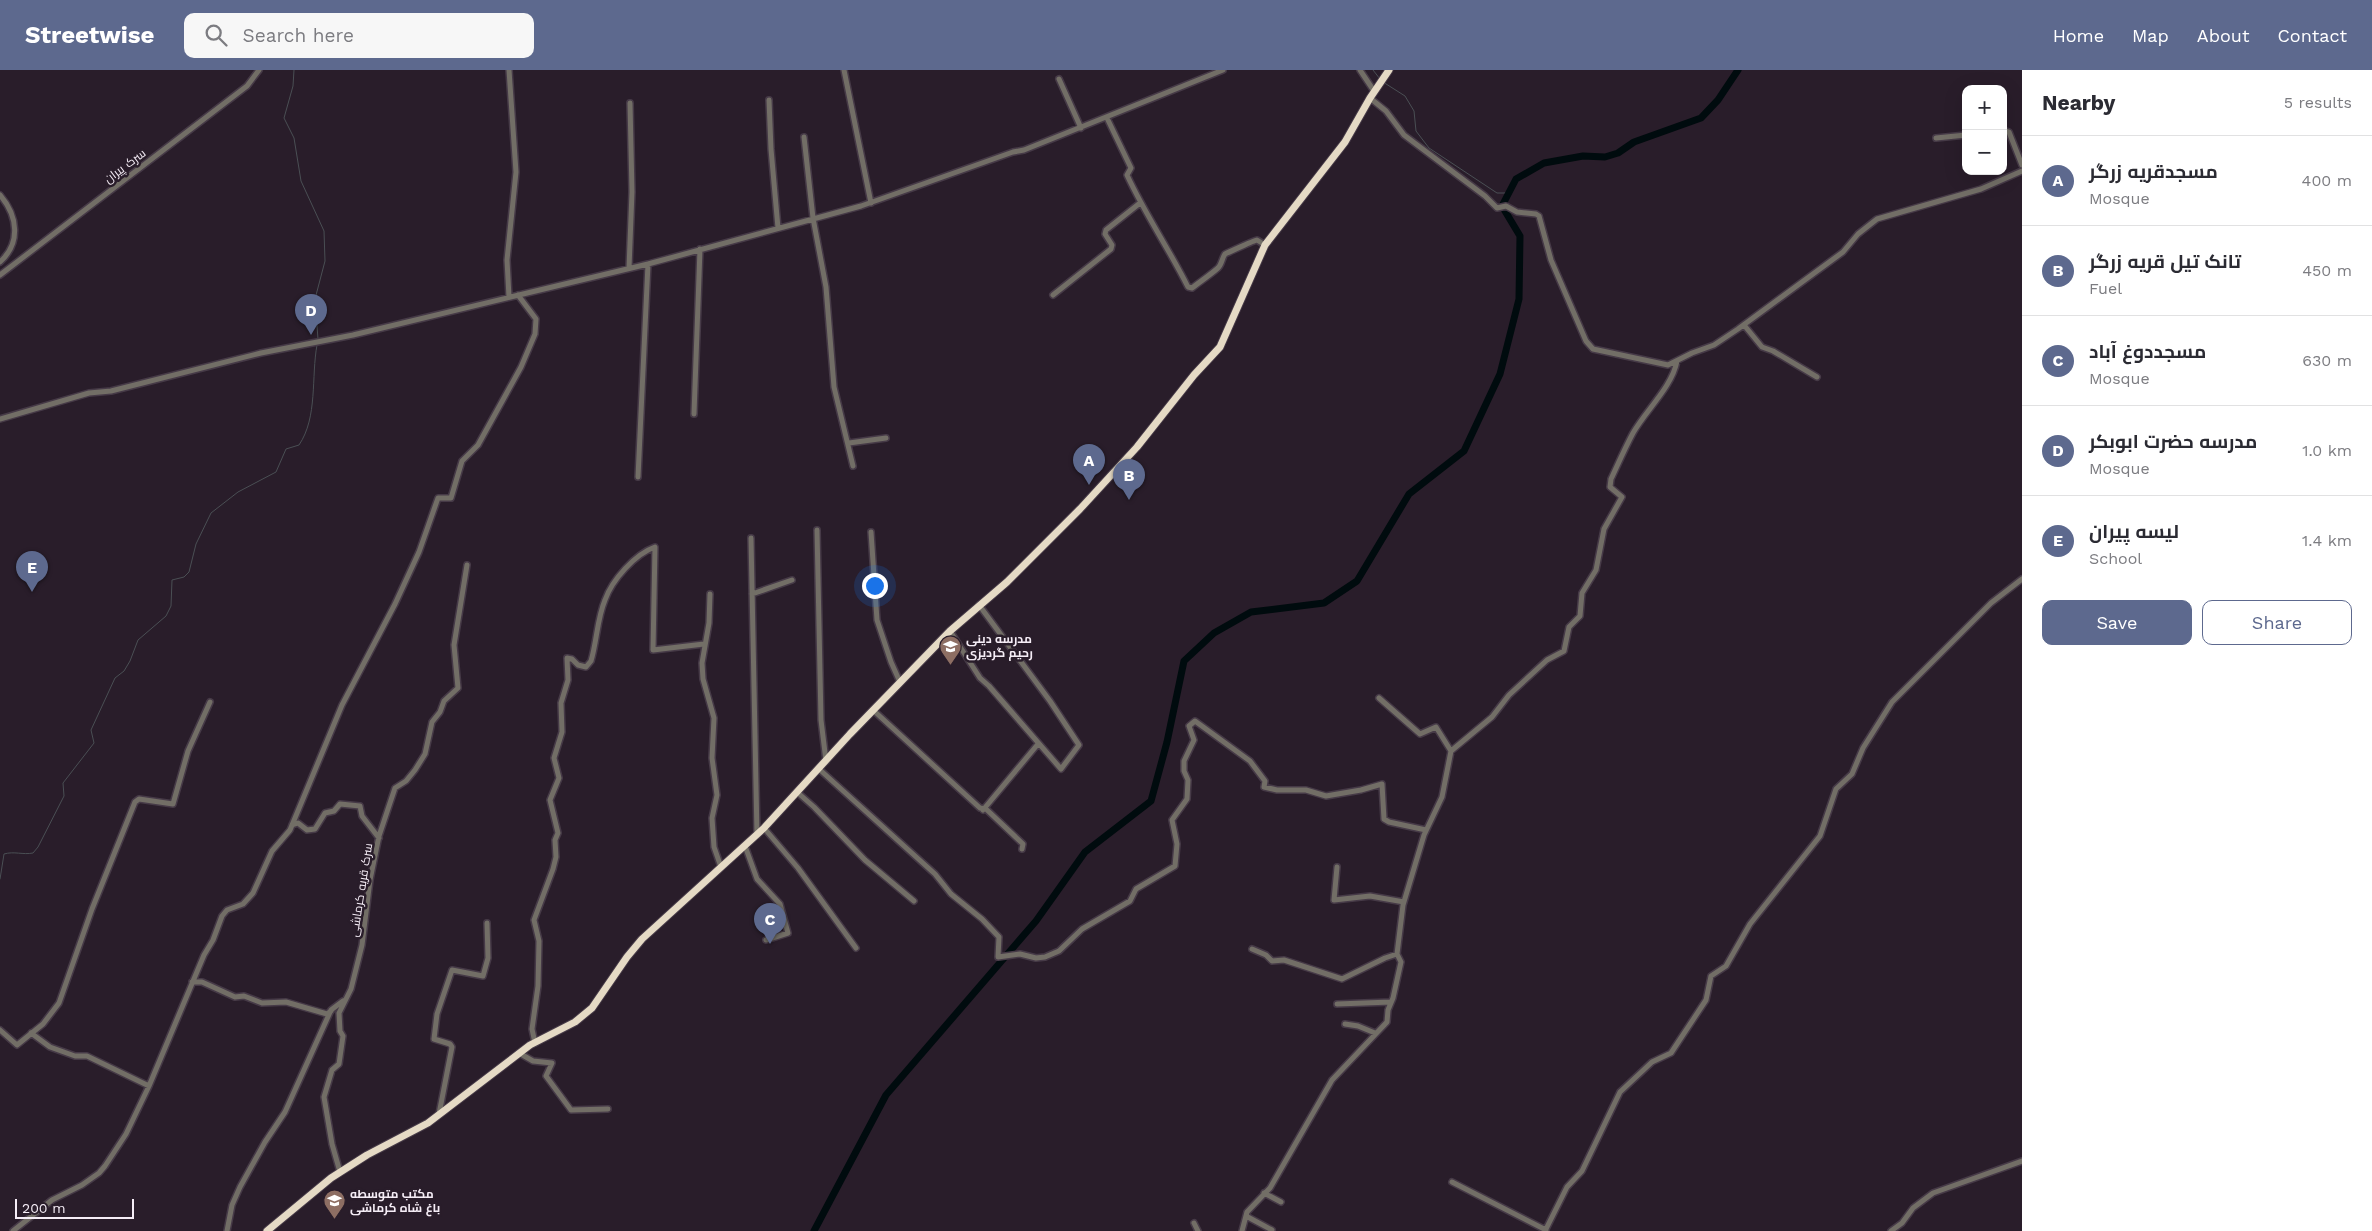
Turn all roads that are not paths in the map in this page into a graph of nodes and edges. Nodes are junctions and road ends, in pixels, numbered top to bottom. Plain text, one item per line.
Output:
1 (259, 70) edge
2 (509, 70) edge
3 (844, 70) edge
4 (1223, 70) edge
5 (1360, 70) edge
6 (1388, 70) edge
7 (1059, 79) dead end
8 (1374, 91) junction
9 (1370, 98) junction
10 (769, 100) dead end
11 (630, 104) dead end
12 (1107, 118) junction
13 (1081, 128) junction
14 (2007, 131) edge
15 (1962, 135) edge
16 (804, 137) dead end
17 (1936, 138) dead end
18 (2022, 166) edge
19 (2022, 171) edge
20 (0, 195) edge
21 (4, 200) junction
22 (871, 203) junction
23 (1140, 203) junction
24 (0, 205) edge
25 (814, 218) junction
26 (778, 228) junction
27 (1265, 245) junction
28 (700, 249) junction
29 (0, 262) edge
30 (648, 264) junction
31 (629, 268) junction
32 (0, 275) edge
33 (518, 295) junction
34 (1053, 296) dead end
35 (509, 297) junction
36 (1744, 325) junction
37 (1677, 361) junction
38 (1817, 377) dead end
39 (694, 414) dead end
40 (0, 419) edge
41 (886, 438) dead end
42 (848, 443) junction
43 (853, 466) dead end
44 (638, 477) dead end
45 (817, 530) dead end
46 (871, 532) dead end
47 (751, 538) dead end
48 (468, 565) dead end
49 (2022, 579) edge
50 (792, 580) dead end
51 (710, 594) dead end
52 (752, 594) junction
53 (979, 605) junction
54 (950, 631) junction
55 (704, 644) junction
56 (900, 682) junction
57 (1379, 698) dead end
58 (210, 702) dead end
59 (873, 710) junction
60 (1038, 744) junction
61 (1451, 751) junction
62 (826, 761) junction
63 (819, 769) junction
64 (797, 792) junction
65 (983, 810) junction
66 (292, 825) junction
67 (764, 828) junction
68 (1426, 830) junction
69 (757, 835) junction
70 (379, 838) junction
71 (745, 846) junction
72 (1022, 849) dead end
73 (721, 867) junction
74 (1337, 867) dead end
75 (914, 901) dead end
76 (1404, 902) junction
77 (488, 923) dead end
78 (766, 940) dead end
79 (856, 948) dead end
80 (1252, 949) dead end
81 (1398, 954) junction
82 (192, 982) junction
83 (343, 1001) junction
84 (1391, 1002) junction
85 (1337, 1004) dead end
86 (331, 1010) junction
87 (1345, 1024) dead end
88 (0, 1030) edge
89 (31, 1033) junction
90 (1375, 1033) junction
91 (534, 1043) junction
92 (519, 1053) junction
93 (149, 1086) junction
94 (608, 1109) dead end
95 (439, 1114) junction
96 (2022, 1161) edge
97 (340, 1172) junction
98 (1452, 1182) dead end
99 (1264, 1193) junction
100 (1281, 1202) dead end
101 (1246, 1216) junction
102 (1194, 1223) dead end
103 (1272, 1230) edge
104 (1546, 1230) edge
105 (13, 1231) edge
106 (227, 1231) edge
107 (266, 1231) edge
108 (1198, 1231) edge
109 (1242, 1231) edge
110 (1891, 1231) edge

1 - 32 street, سرک پیران
2 - 35 street
3 - 22 street
4 - 12 street
5 - 8 street
6 - 8 highway
7 - 13 street
8 - 9 highway
9 - 27 highway
9 - 37 street
10 - 26 street
11 - 31 street
12 - 13 street
12 - 23 street
13 - 22 street
14 - 18 street
15 - 17 street
16 - 25 street
19 - 36 street
20 - 21 street
21 - 24 street
21 - 29 street
22 - 25 street
23 - 27 street
23 - 34 street
25 - 26 street
25 - 42 street
26 - 28 street
27 - 53 highway
28 - 30 street
28 - 39 street
30 - 31 street
30 - 44 street
31 - 33 street
33 - 35 street
33 - 66 street
35 - 40 street
36 - 37 street
36 - 38 street
37 - 61 street
41 - 42 street
42 - 43 street
45 - 62 street
46 - 56 street
47 - 52 street
48 - 70 street, سرک قریه کرماشی
49 - 104 street
50 - 52 street
51 - 55 street
52 - 69 street
53 - 54 highway
53 - 60 street
54 - 56 highway
54 - 60 street
55 - 73 street
55 - 91 street
56 - 59 highway
57 - 61 street
58 - 89 street
59 - 62 highway
59 - 65 street
60 - 65 street
61 - 68 street
62 - 63 highway
63 - 64 highway
63 - 68 street
64 - 67 highway
64 - 75 street
65 - 72 street
66 - 70 street
66 - 82 street
67 - 69 highway
67 - 79 street
68 - 76 street
69 - 71 highway
70 - 83 street, سرک قریه کرماشی
71 - 73 highway
71 - 78 street
73 - 91 highway
74 - 76 street
76 - 81 street
77 - 95 street
80 - 81 street
81 - 84 street
82 - 86 street
82 - 93 street
83 - 86 street
83 - 97 street, سرک قریه کرماشی
84 - 85 street
84 - 90 street
86 - 106 street
87 - 90 street
88 - 89 street
89 - 93 street
90 - 99 street
91 - 92 highway
92 - 94 street
92 - 95 highway
93 - 105 street
95 - 97 highway
96 - 110 street
97 - 107 highway
98 - 104 street
99 - 100 street
99 - 101 street
101 - 103 street
101 - 109 street
102 - 108 street

